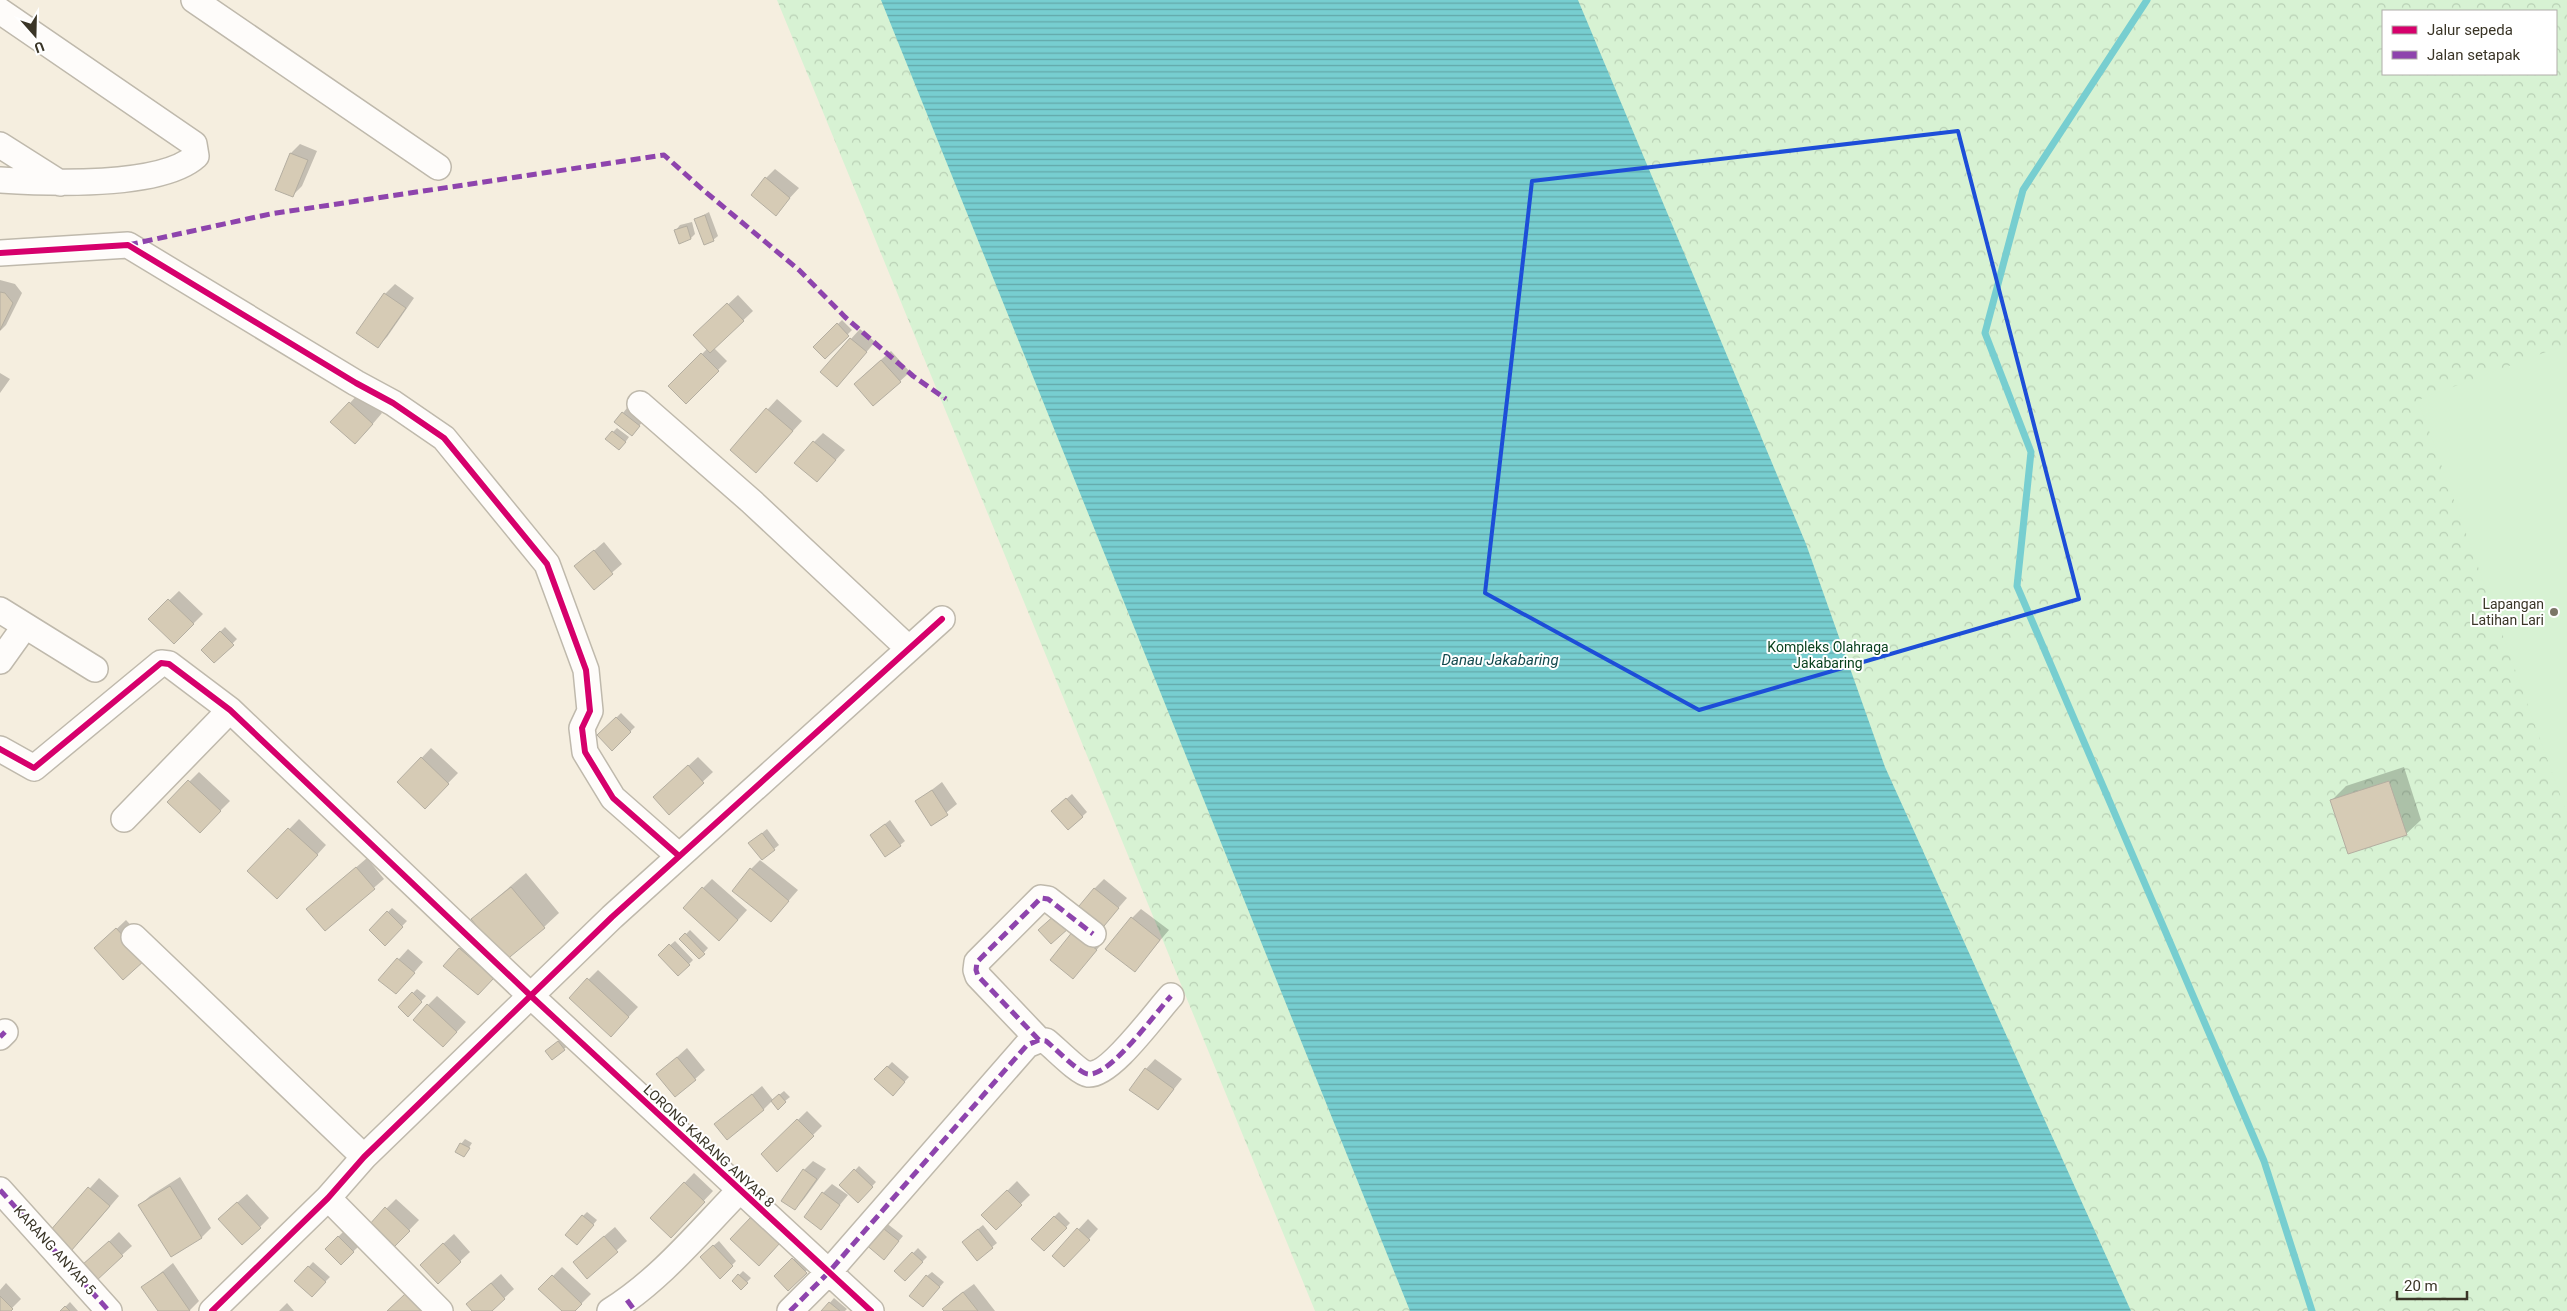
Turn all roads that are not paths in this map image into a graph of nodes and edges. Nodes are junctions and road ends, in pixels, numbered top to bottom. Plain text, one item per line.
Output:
1 (194, 0) edge
2 (0, 11) edge
3 (0, 144) edge
4 (438, 167) dead end
5 (0, 180) edge
6 (60, 184) junction
7 (0, 253) edge
8 (640, 404) dead end
9 (0, 610) edge
10 (942, 619) dead end
11 (25, 626) junction
12 (908, 648) junction
13 (0, 661) edge
14 (95, 669) dead end
15 (230, 710) junction
16 (0, 749) edge
17 (124, 818) dead end
18 (679, 856) junction
19 (1093, 934) dead end
20 (134, 937) dead end
21 (1170, 996) dead end
22 (532, 997) junction
23 (1039, 1040) junction
24 (364, 1157) junction
25 (0, 1190) edge
26 (739, 1190) junction
27 (328, 1198) junction
28 (828, 1273) junction
29 (624, 1307) edge
30 (109, 1311) edge
31 (212, 1311) edge
32 (440, 1311) edge
33 (790, 1311) edge
34 (871, 1311) edge

1 - 4 street
2 - 6 street
3 - 6 street
5 - 6 street
7 - 18 street
8 - 12 street
9 - 11 street
10 - 12 street
11 - 13 street
11 - 14 street
12 - 18 street
15 - 16 street, LORONG KARANG ANYAR 8
15 - 17 street
15 - 22 street, LORONG KARANG ANYAR 8
18 - 22 street
19 - 23 street
20 - 24 street
21 - 23 street
22 - 24 street
22 - 26 street, LORONG KARANG ANYAR 8
23 - 28 street
24 - 27 street
25 - 30 street, KARANG ANYAR 5
26 - 28 street, LORONG KARANG ANYAR 8
26 - 29 street
27 - 31 street
27 - 32 street
28 - 33 street
28 - 34 street, LORONG KARANG ANYAR 8

